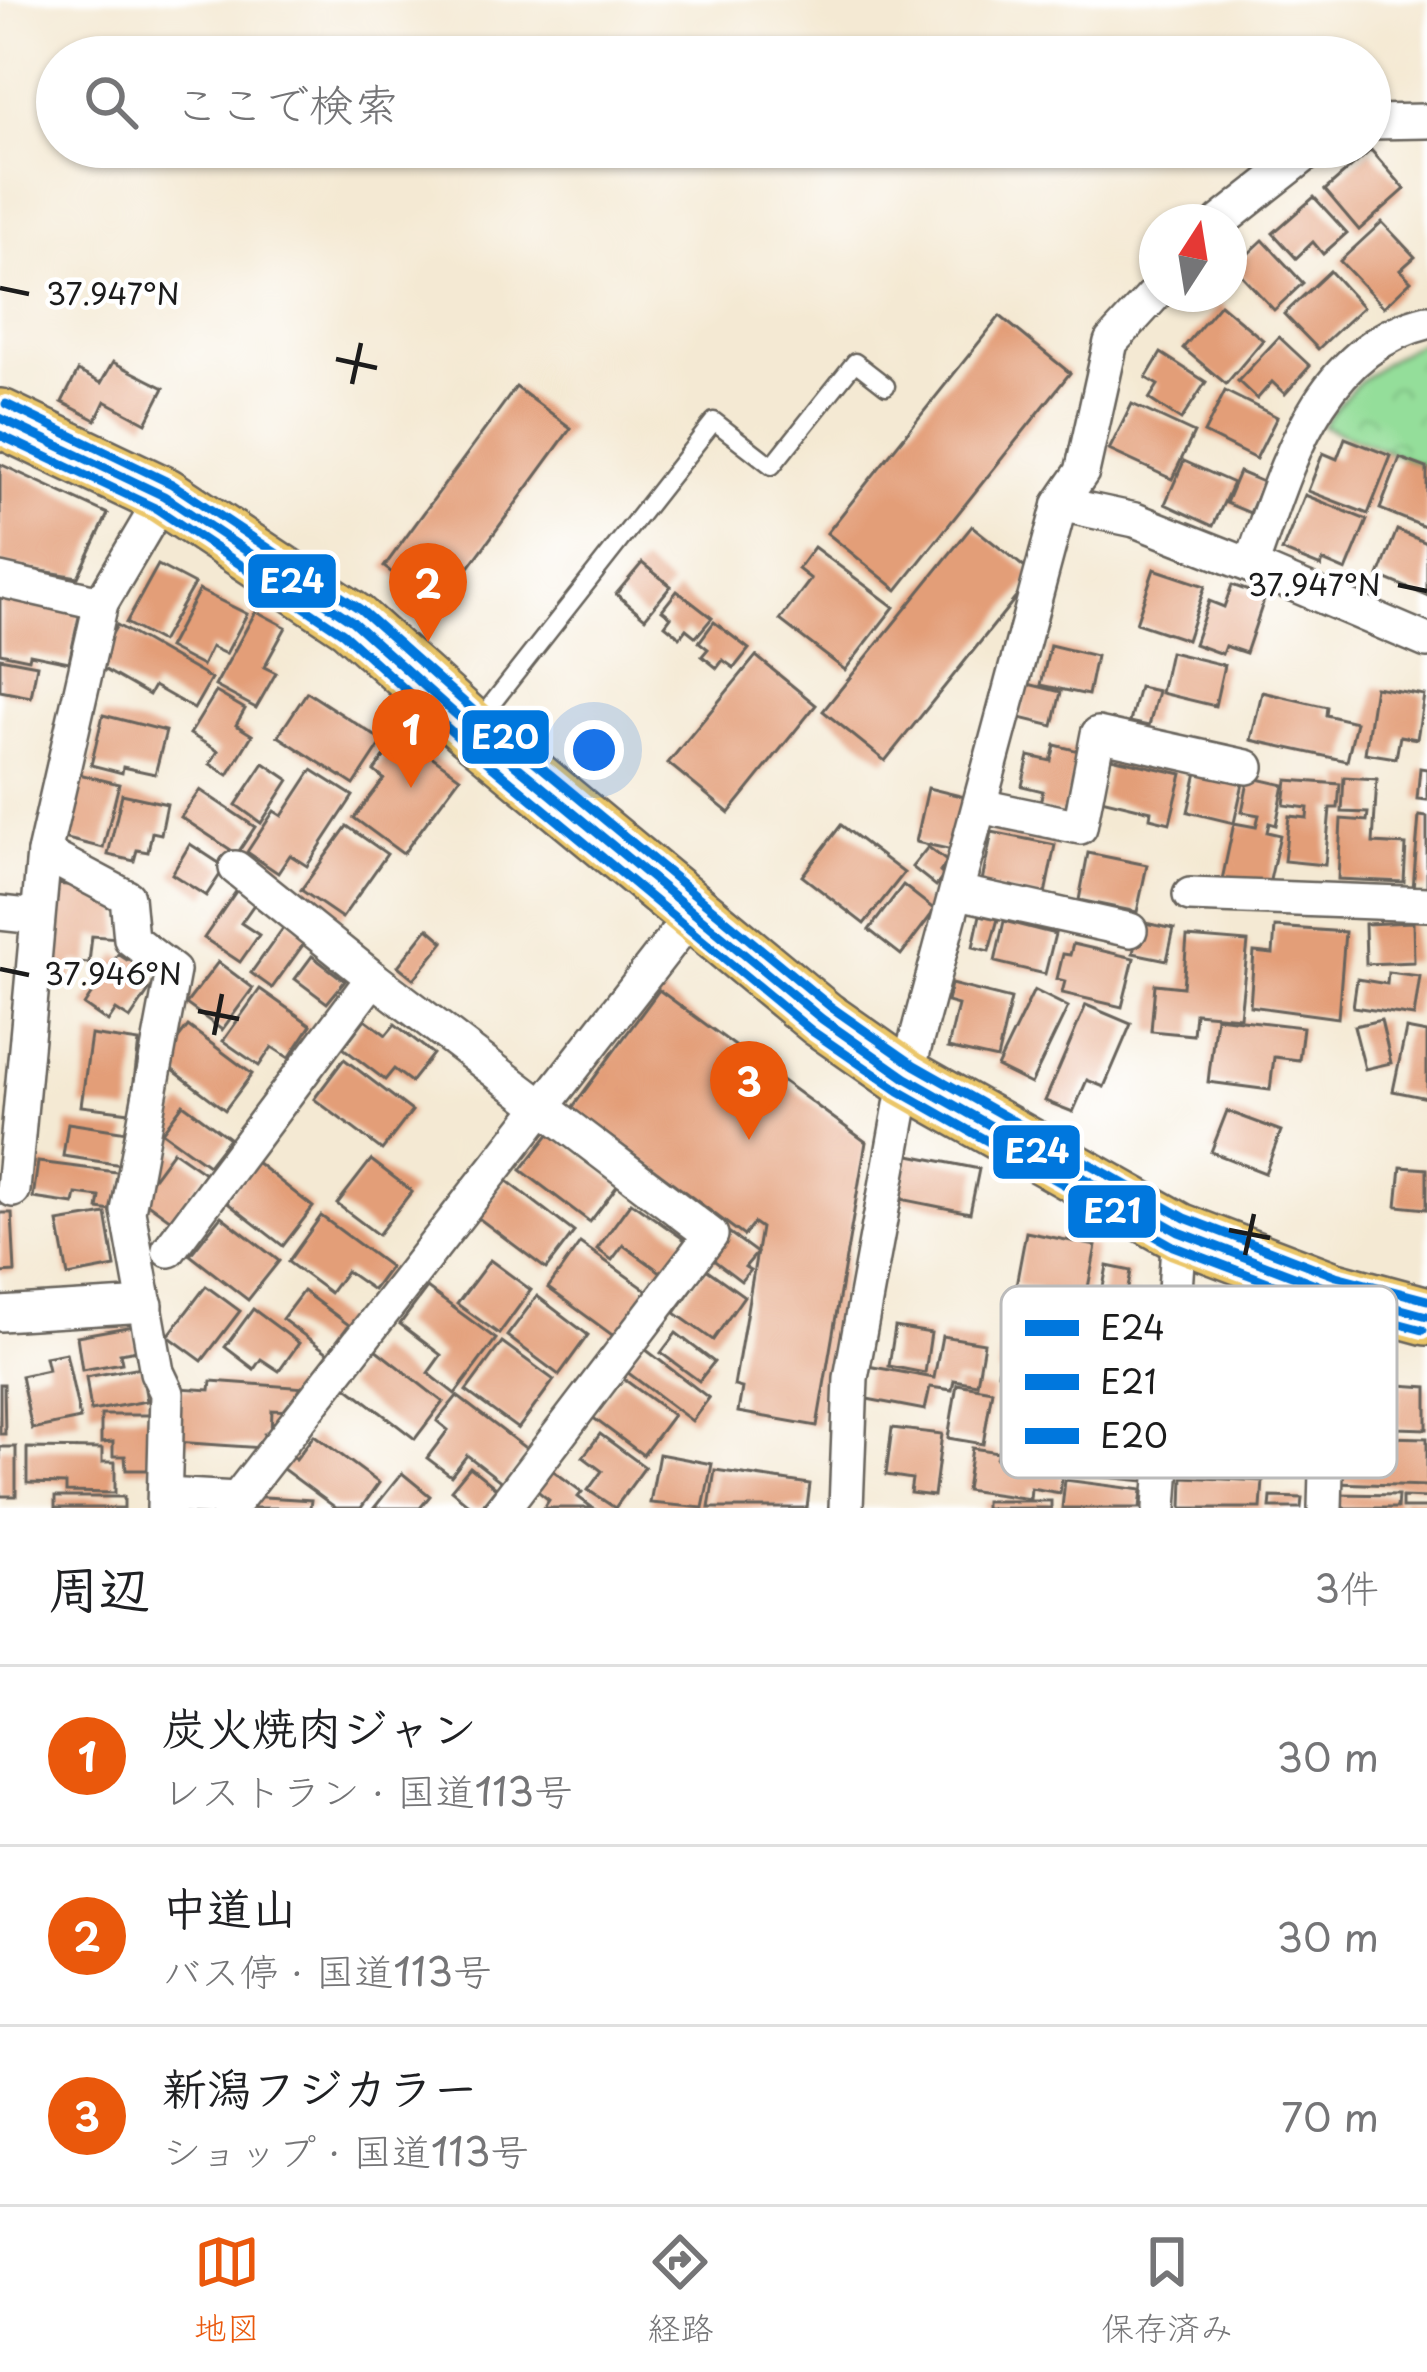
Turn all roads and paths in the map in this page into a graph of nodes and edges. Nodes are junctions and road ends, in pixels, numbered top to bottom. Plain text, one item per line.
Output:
1 (1427, 121) edge
2 (1391, 122) edge
3 (1288, 168) edge
4 (1243, 204) edge
5 (1139, 312) edge
6 (1427, 322) edge
7 (886, 386) dead end
8 (0, 418) edge
9 (164, 496) junction
10 (1060, 504) junction
11 (1251, 566) junction
12 (0, 580) edge
13 (101, 603) junction
14 (1427, 641) edge
15 (472, 729) junction
16 (1247, 767) dead end
17 (980, 806) junction
18 (44, 853) junction
19 (236, 868) dead end
20 (958, 892) junction
21 (1190, 895) dead end
22 (1427, 904) edge
23 (695, 911) junction
24 (0, 913) edge
25 (37, 917) junction
26 (1130, 930) dead end
27 (373, 978) junction
28 (906, 1078) junction
29 (543, 1107) junction
30 (13, 1190) dead end
31 (1179, 1232) junction
32 (169, 1250) dead end
33 (1175, 1286) edge
34 (1321, 1286) edge
35 (146, 1304) junction
36 (1397, 1308) edge
37 (0, 1314) edge
38 (1427, 1316) edge
39 (1162, 1478) edge
40 (1326, 1478) edge
41 (164, 1502) edge
42 (503, 1508) edge
43 (846, 1508) edge
44 (1160, 1508) edge
45 (1325, 1508) edge

1 - 2 street
3 - 4 street
5 - 10 street
6 - 11 street
7 - 15 lane
8 - 9 highway
9 - 13 street
9 - 15 highway
10 - 11 street
10 - 17 street
11 - 14 street
12 - 13 street
13 - 18 street
15 - 23 highway
16 - 17 street
17 - 20 street
18 - 25 street
18 - 35 street
19 - 27 street
20 - 26 street
20 - 28 street
21 - 22 street
23 - 28 highway
23 - 29 street
24 - 25 street
25 - 30 street
27 - 29 street
27 - 32 street
28 - 31 highway
28 - 43 street
29 - 41 street
29 - 42 street
31 - 33 street
31 - 34 highway
35 - 37 street
35 - 41 street
36 - 38 highway
39 - 44 street
40 - 45 street

